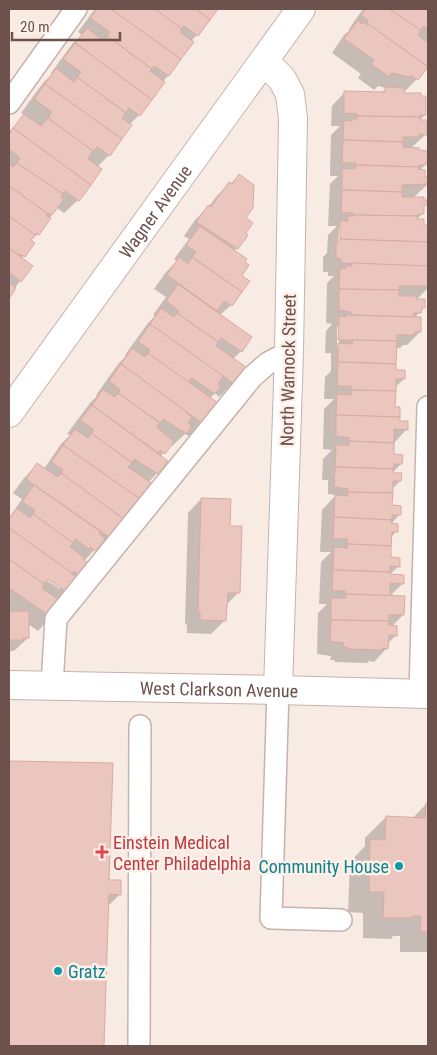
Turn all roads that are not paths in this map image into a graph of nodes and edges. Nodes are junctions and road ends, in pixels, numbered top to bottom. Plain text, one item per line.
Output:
1 (76, 9) edge
2 (301, 9) edge
3 (264, 61) junction
4 (9, 103) edge
5 (289, 352) junction
6 (428, 407) edge
7 (9, 413) edge
8 (9, 685) edge
9 (52, 685) junction
10 (278, 690) junction
11 (424, 694) edge
12 (140, 726) dead end
13 (341, 920) dead end
14 (139, 1046) edge

1 - 4 lane
2 - 3 street, Wagner Avenue
3 - 5 street, North Warnock Street
3 - 7 street, Wagner Avenue
5 - 9 lane
5 - 10 street, North Warnock Street
6 - 11 lane
8 - 9 street, West Clarkson Avenue
9 - 10 street, West Clarkson Avenue
10 - 11 street, West Clarkson Avenue
10 - 13 lane
12 - 14 lane

